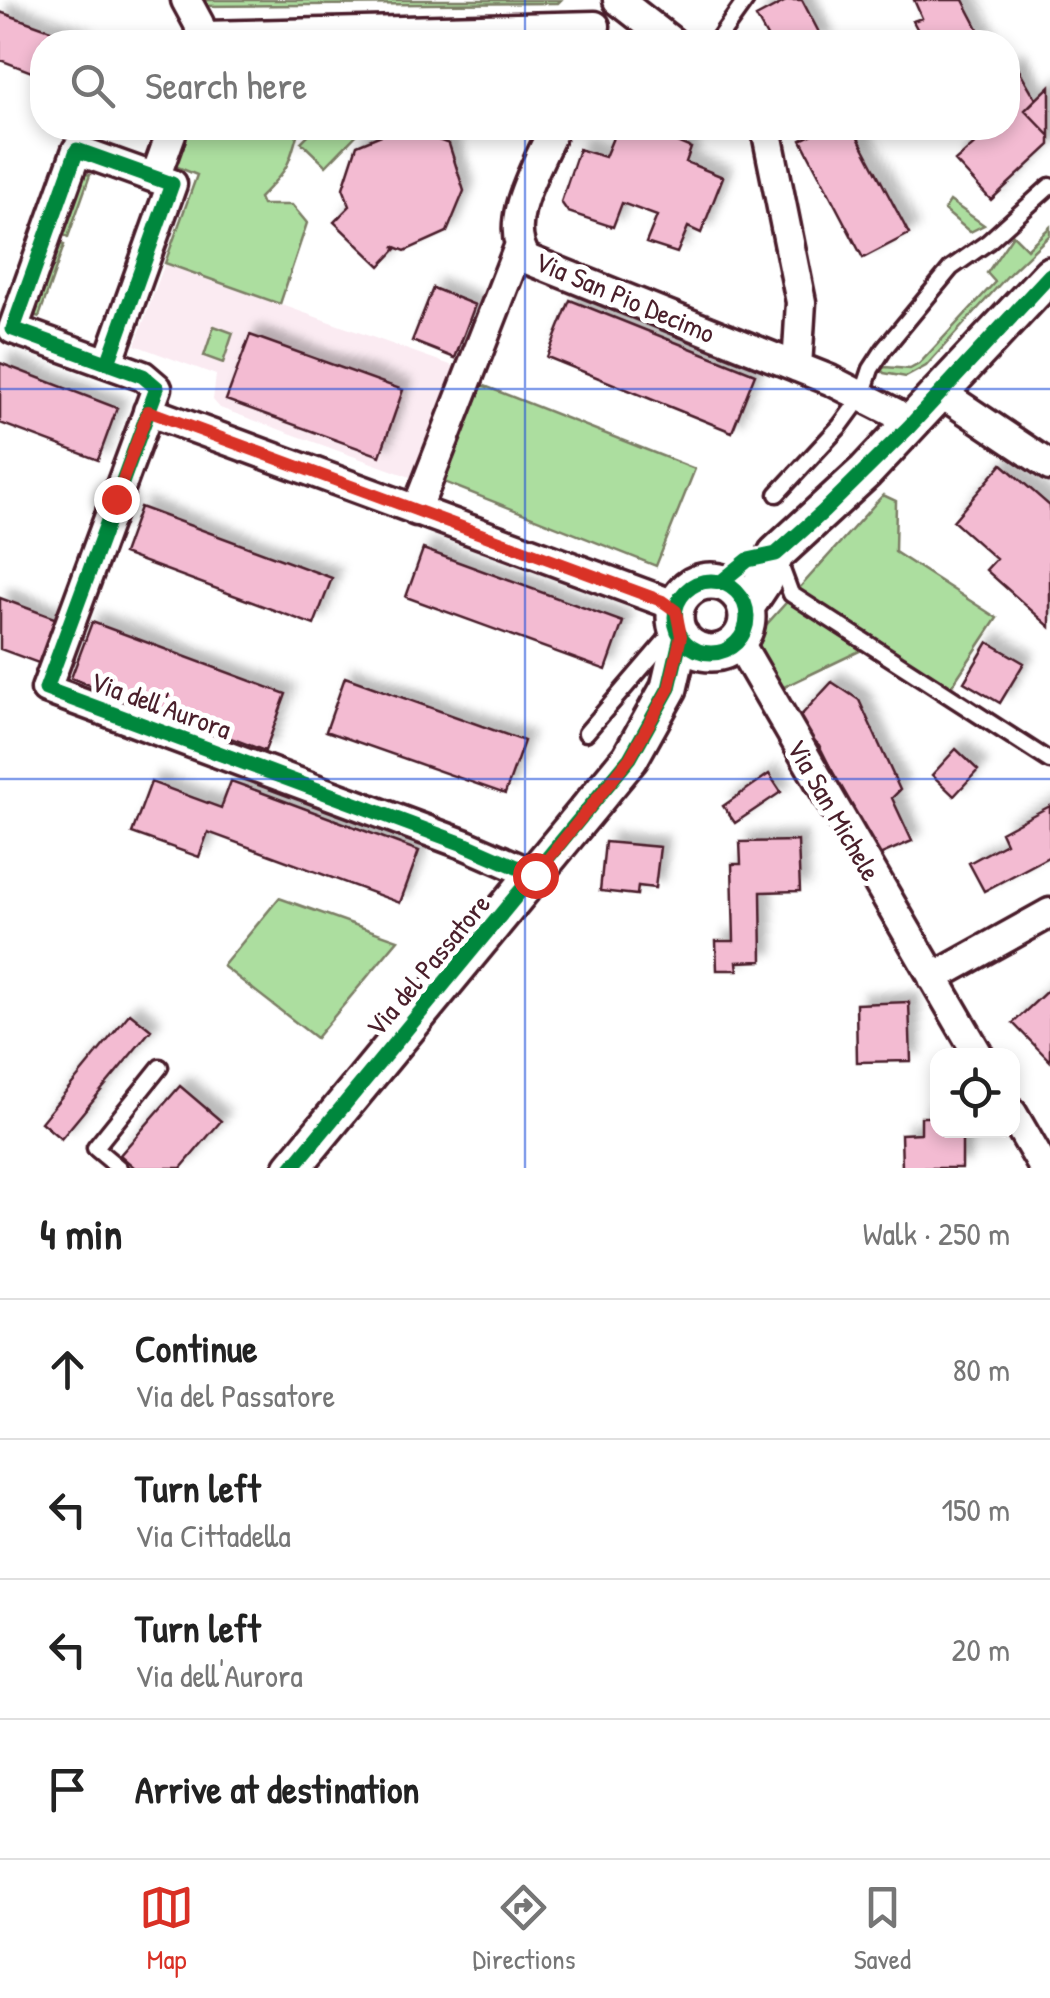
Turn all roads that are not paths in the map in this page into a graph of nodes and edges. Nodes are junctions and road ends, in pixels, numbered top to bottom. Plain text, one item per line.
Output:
1 (186, 0) edge
2 (614, 0) edge
3 (746, 0) edge
4 (199, 30) edge
5 (595, 30) edge
6 (655, 30) edge
7 (725, 30) edge
8 (168, 140) edge
9 (544, 140) edge
10 (768, 140) edge
11 (154, 178) junction
12 (1050, 186) edge
13 (519, 247) junction
14 (1050, 275) edge
15 (108, 363) junction
16 (797, 367) junction
17 (940, 393) junction
18 (862, 396) junction
19 (148, 411) junction
20 (908, 428) junction
21 (1050, 466) edge
22 (777, 494) dead end
23 (416, 511) junction
24 (776, 554) junction
25 (730, 621) junction
26 (678, 624) junction
27 (669, 688) junction
28 (586, 733) dead end
29 (1050, 762) edge
30 (535, 875) junction
31 (1050, 913) edge
32 (932, 978) junction
33 (973, 1048) edge
34 (160, 1067) dead end
35 (1020, 1127) edge
36 (118, 1168) edge
37 (292, 1168) edge
38 (1044, 1168) edge

1 - 4 street
2 - 5 street
2 - 6 street
3 - 7 lane
8 - 11 street
9 - 13 street, Via San Pio Decimo
10 - 16 street
11 - 15 street
11 - 15 street
12 - 18 lane
13 - 16 street, Via San Pio Decimo
13 - 23 street
14 - 17 street, Via del Passatore
15 - 19 street
16 - 18 street, Via San Pio Decimo
17 - 20 street, Via del Passatore
17 - 21 street
18 - 20 street, Via San Pio Decimo
18 - 22 lane
19 - 23 street
19 - 30 street, Via dell'Aurora
20 - 24 street, Via del Passatore
23 - 26 street
24 - 25 street, Via del Passatore
24 - 29 lane
25 - 26 street
25 - 26 street
25 - 27 street, Via del Passatore
25 - 32 street, Via San Michele
26 - 27 street, Via del Passatore
26 - 28 lane
27 - 30 street, Via del Passatore
30 - 37 street, Via del Passatore
31 - 32 street
32 - 33 street, Via San Michele
34 - 36 lane
35 - 38 street

